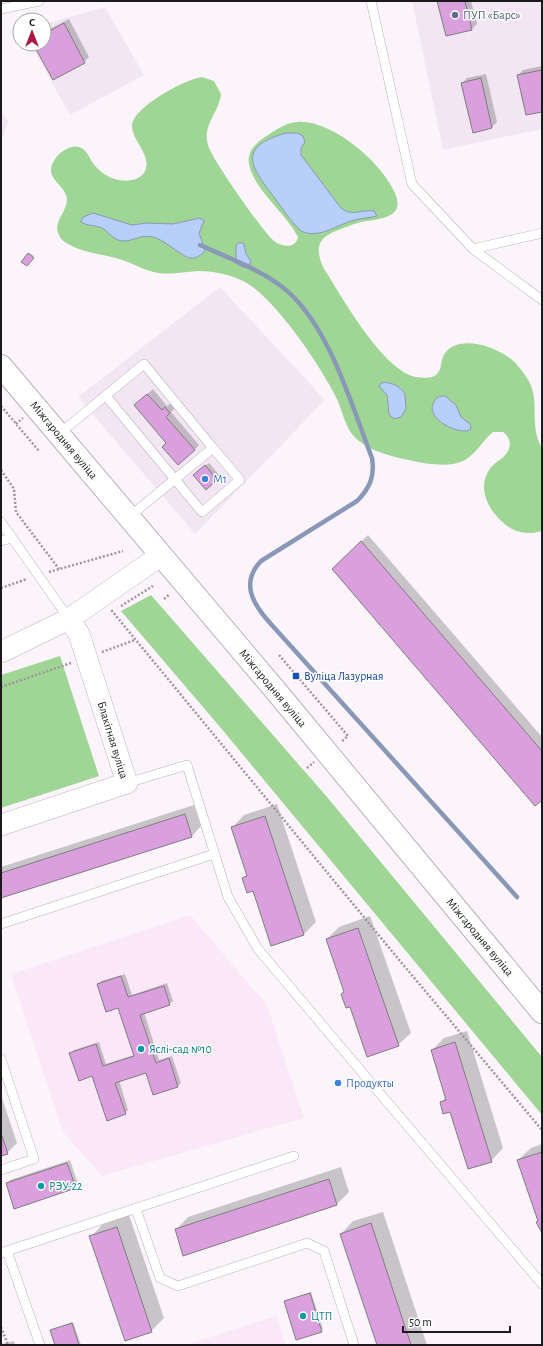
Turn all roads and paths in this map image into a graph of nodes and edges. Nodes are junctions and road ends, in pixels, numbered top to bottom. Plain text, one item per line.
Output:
1 (39, 1) edge
2 (370, 1) edge
3 (1, 9) edge
4 (542, 233) edge
5 (473, 249) junction
6 (542, 300) edge
7 (1, 366) edge
8 (106, 396) junction
9 (1, 406) edge
10 (59, 434) junction
11 (213, 448) junction
12 (39, 451) dead end
13 (1, 470) edge
14 (175, 479) junction
15 (130, 516) junction
16 (1, 522) edge
17 (12, 538) junction
18 (1, 541) edge
19 (123, 551) dead end
20 (160, 556) junction
21 (59, 569) junction
22 (39, 576) junction
23 (153, 586) dead end
24 (1, 588) edge
25 (170, 593) dead end
26 (164, 599) dead end
27 (69, 619) junction
28 (135, 640) junction
29 (1, 652) edge
30 (279, 655) dead end
31 (86, 658) junction
32 (1, 687) edge
33 (338, 744) dead end
34 (315, 762) dead end
35 (307, 768) dead end
36 (127, 783) junction
37 (1, 825) edge
38 (214, 854) junction
39 (1, 924) edge
40 (542, 1012) edge
41 (1, 1059) edge
42 (542, 1130) edge
43 (294, 1156) dead end
44 (1, 1170) edge
45 (136, 1209) junction
46 (4, 1252) edge
47 (542, 1284) edge
48 (1, 1327) edge
49 (2, 1334) edge
50 (8, 1345) edge
51 (40, 1345) edge
52 (354, 1345) edge

1 - 3 lane
2 - 5 lane
4 - 5 lane
5 - 6 lane
7 - 10 main road, Міжгародняя вуліца
8 - 10 lane
8 - 11 lane
8 - 14 lane
9 - 12 path
10 - 15 main road, Міжгародняя вуліца
11 - 14 lane
11 - 14 lane
13 - 21 path
14 - 15 lane
15 - 20 main road, Міжгародняя вуліца
16 - 17 lane
17 - 18 lane
17 - 22 lane
19 - 21 path
20 - 27 street
20 - 40 main road, Міжгародняя вуліца
21 - 22 path
22 - 24 path
22 - 27 lane
23 - 28 path
25 - 26 path
27 - 29 street
27 - 31 street, Блакітная вуліца
28 - 31 path
28 - 42 path
30 - 33 path
31 - 32 path
31 - 36 street, Блакітная вуліца
34 - 35 path
36 - 37 street, Блакітная вуліца
36 - 38 lane
38 - 39 lane
38 - 47 lane
41 - 44 lane
43 - 45 lane
45 - 46 lane
45 - 52 lane
46 - 51 lane
48 - 49 path
49 - 50 path

